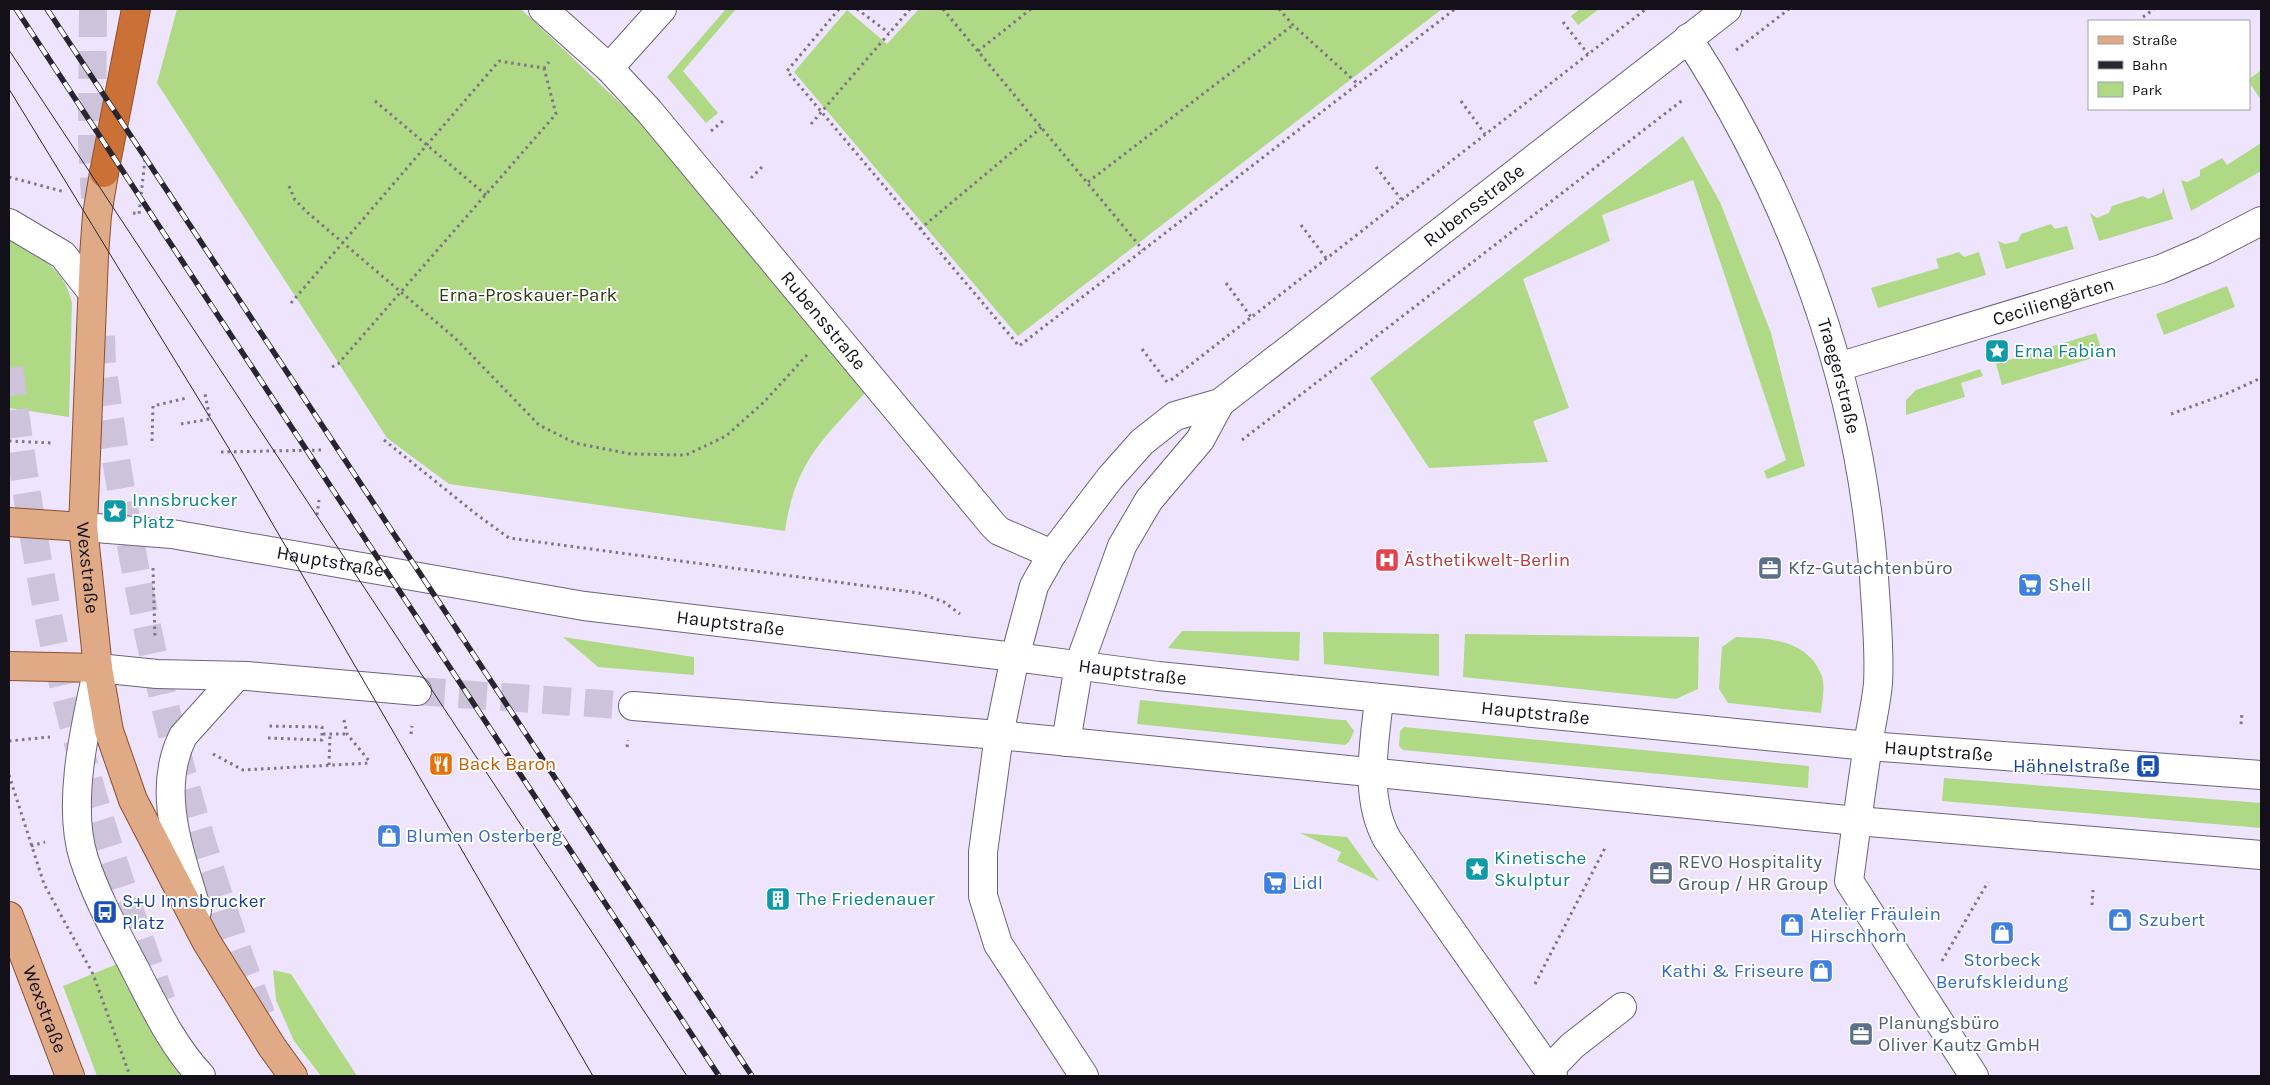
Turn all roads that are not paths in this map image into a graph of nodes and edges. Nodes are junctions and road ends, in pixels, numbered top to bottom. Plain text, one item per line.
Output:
1 (136, 9) edge
2 (543, 9) edge
3 (662, 9) edge
4 (1727, 9) edge
5 (1688, 38) junction
6 (609, 68) junction
7 (104, 173) joint
8 (2261, 221) edge
9 (9, 223) edge
10 (92, 292) junction
11 (1838, 367) junction
12 (1220, 404) junction
13 (9, 522) edge
14 (83, 527) junction
15 (1052, 554) junction
16 (1015, 657) junction
17 (1078, 665) junction
18 (9, 666) edge
19 (98, 668) junction
20 (236, 677) junction
21 (417, 691) tunnel mouth
22 (1379, 700) junction
23 (633, 706) tunnel mouth
24 (999, 735) junction
25 (1066, 742) junction
26 (1868, 746) junction
27 (1372, 772) junction
28 (2261, 775) edge
29 (1857, 821) junction
30 (2261, 855) edge
31 (9, 916) edge
32 (206, 941) junction
33 (1622, 1007) dead end
34 (1551, 1073) edge
35 (70, 1076) edge
36 (201, 1076) edge
37 (293, 1076) edge
38 (1084, 1076) edge
39 (1974, 1076) edge

1 - 7 highway
2 - 6 street, Rubensstraße
3 - 6 street
4 - 5 street, Rubensstraße
5 - 11 street, Traegerstraße
5 - 12 street, Rubensstraße
6 - 15 street, Rubensstraße
7 - 10 main road, Wexstraße
8 - 11 street, Ceciliengärten
9 - 10 street
10 - 14 main road, Wexstraße
11 - 26 street, Traegerstraße
12 - 15 street, Rubensstraße
12 - 17 street, Rubensstraße
13 - 14 main road, Hauptstraße
14 - 16 street, Hauptstraße
14 - 19 main road, Wexstraße
15 - 16 street, Rubensstraße
16 - 17 street, Hauptstraße
16 - 24 street, Rubensstraße
17 - 22 street, Hauptstraße
17 - 25 street, Rubensstraße
18 - 19 main road
19 - 20 street
19 - 32 main road, Wexstraße
19 - 36 street
20 - 21 street
20 - 32 street, Wexstraße
22 - 26 street, Hauptstraße
22 - 27 street
23 - 24 street
24 - 25 street
24 - 38 street, Rubensstraße
25 - 27 street
26 - 28 street, Hauptstraße
26 - 29 street, Traegerstraße
27 - 29 street
27 - 34 street
29 - 30 street
29 - 39 street, Traegerstraße
31 - 35 main road, Wexstraße
32 - 37 main road, Wexstraße
33 - 34 street

